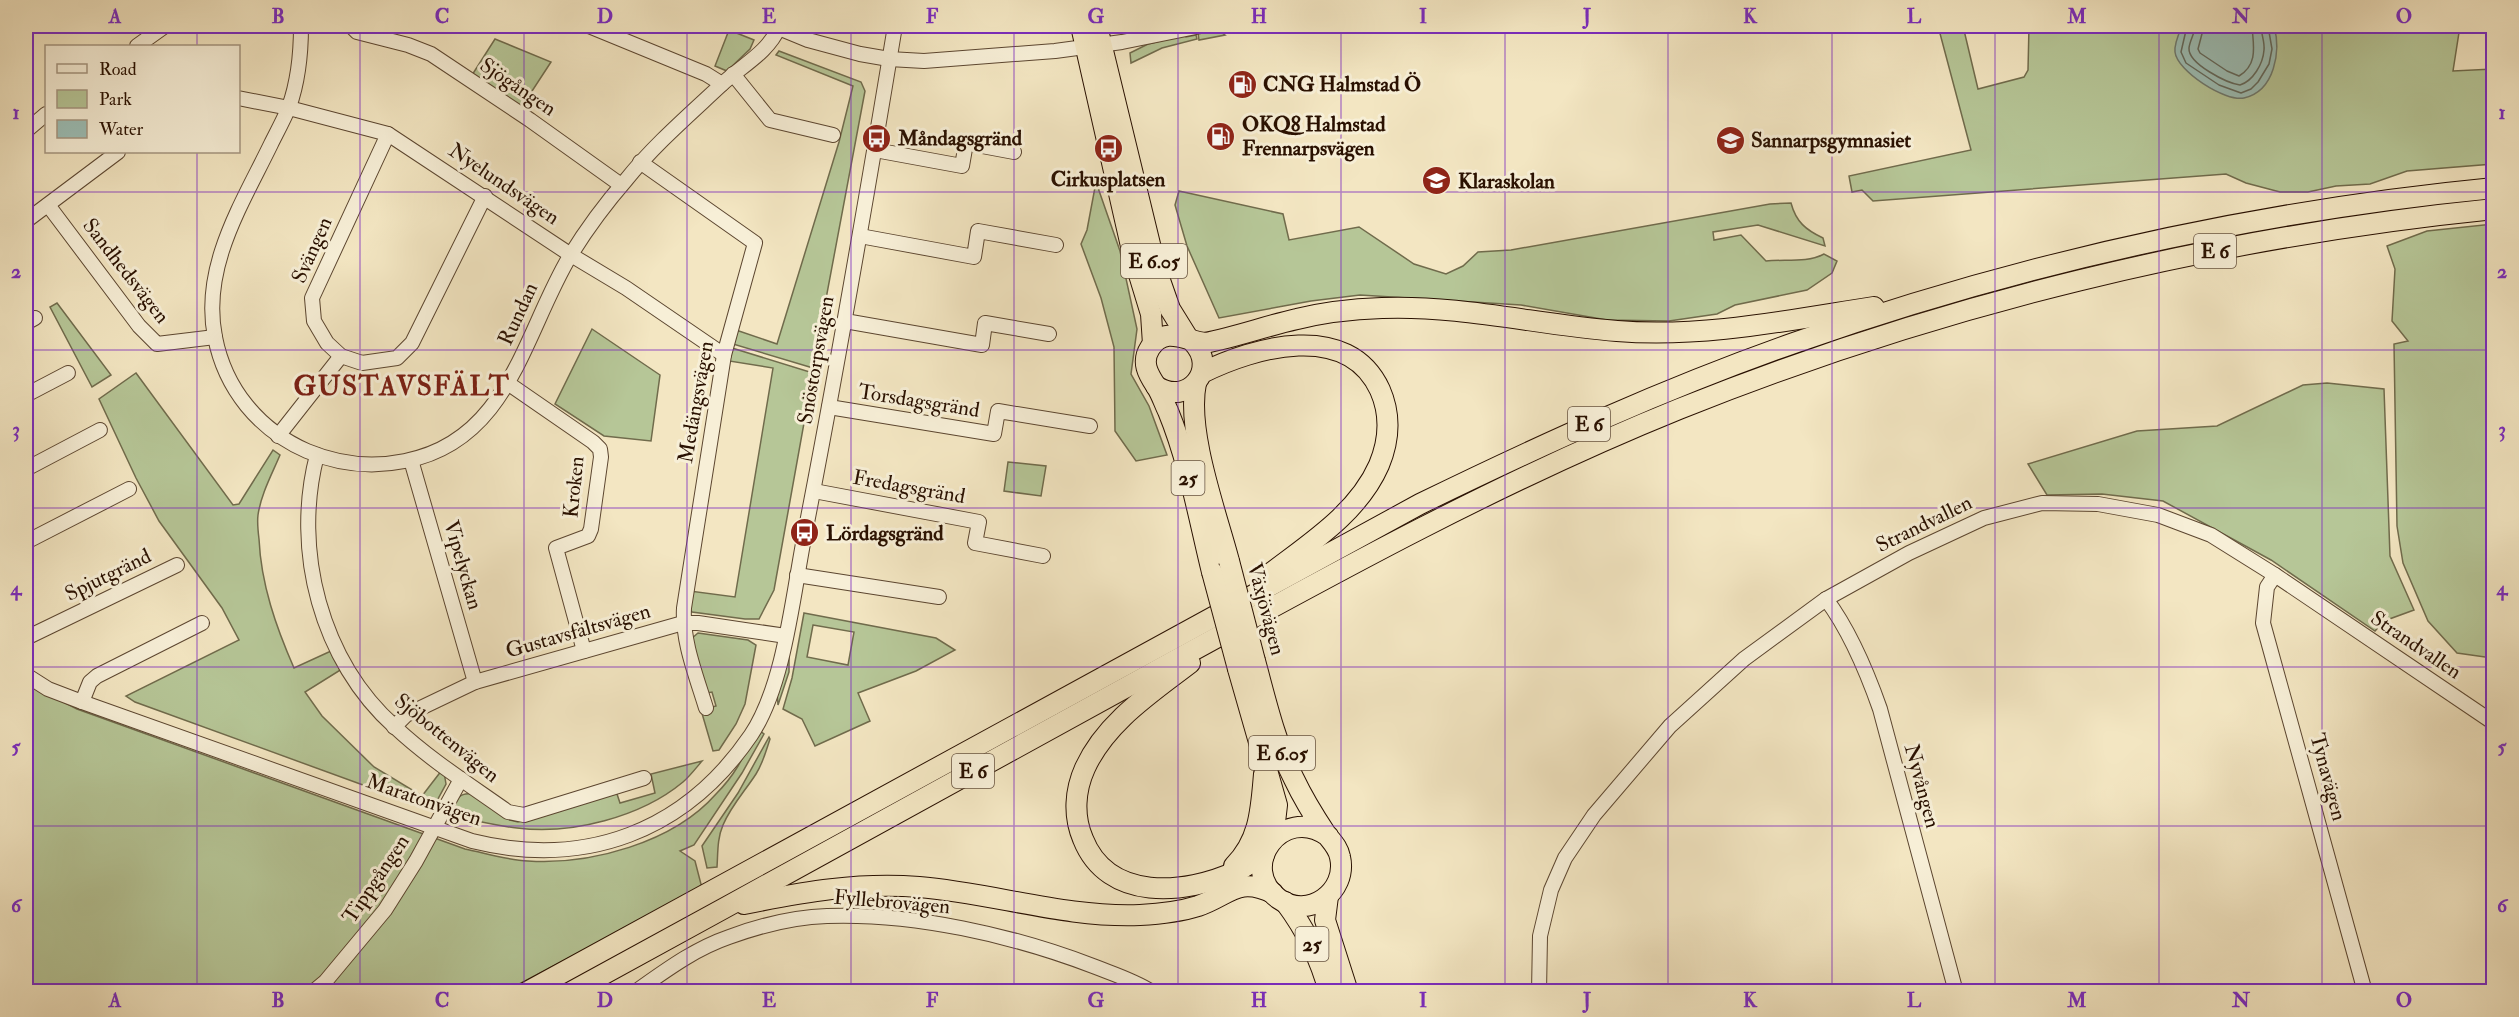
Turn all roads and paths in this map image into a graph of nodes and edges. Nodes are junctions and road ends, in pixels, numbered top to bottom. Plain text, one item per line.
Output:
1 (165, 26) edge
2 (302, 26) edge
3 (351, 26) edge
4 (589, 26) edge
5 (777, 26) edge
6 (895, 26) edge
7 (1081, 26) edge
8 (1201, 26) edge
9 (1094, 39) edge
10 (138, 45) edge
11 (890, 59) junction
12 (733, 74) junction
13 (722, 84) junction
14 (240, 98) edge
15 (289, 108) junction
16 (45, 115) edge
17 (26, 130) edge
18 (388, 134) junction
19 (833, 135) dead end
20 (874, 150) junction
21 (1014, 152) dead end
22 (117, 153) edge
23 (640, 162) junction
24 (621, 185) junction
25 (2493, 188) edge
26 (485, 196) junction
27 (48, 205) junction
28 (2493, 209) edge
29 (26, 221) edge
30 (860, 236) junction
31 (1056, 245) dead end
32 (571, 255) junction
33 (1936, 298) junction
34 (845, 321) junction
35 (1049, 334) dead end
36 (215, 337) junction
37 (1191, 340) junction
38 (1153, 344) junction
39 (724, 355) junction
40 (341, 356) junction
41 (68, 374) dead end
42 (1199, 378) junction
43 (509, 384) junction
44 (1156, 386) junction
45 (26, 395) edge
46 (829, 407) junction
47 (1090, 426) dead end
48 (100, 430) dead end
49 (278, 436) junction
50 (317, 455) junction
51 (411, 460) junction
52 (26, 469) edge
53 (129, 489) dead end
54 (814, 491) junction
55 (26, 542) edge
56 (1043, 556) dead end
57 (177, 565) dead end
58 (1212, 572) joint
59 (797, 575) junction
60 (2275, 575) junction
61 (939, 597) dead end
62 (1826, 599) junction
63 (1217, 614) junction
64 (201, 623) dead end
65 (683, 623) junction
66 (1237, 627) junction
67 (786, 636) junction
68 (26, 638) edge
69 (584, 651) junction
70 (1247, 665) junction
71 (26, 675) edge
72 (475, 682) junction
73 (767, 700) joint
74 (82, 702) junction
75 (706, 708) dead end
76 (2493, 723) edge
77 (394, 727) junction
78 (1265, 766) junction
79 (644, 778) dead end
80 (461, 779) junction
81 (436, 827) junction
82 (1328, 836) junction
83 (1268, 847) junction
84 (1215, 879) junction
85 (1328, 896) junction
86 (1279, 898) junction
87 (723, 908) junction
88 (313, 992) edge
89 (527, 992) edge
90 (571, 992) edge
91 (635, 992) edge
92 (1152, 992) edge
93 (1329, 992) edge
94 (1348, 992) edge
95 (1539, 992) edge
96 (1956, 992) edge
97 (2365, 992) edge

1 - 10 street
2 - 15 street, Rundan
3 - 24 street, Sjögången
4 - 13 street
5 - 11 street
5 - 12 street, Rundan
6 - 11 street, Snöstorpsvägen
7 - 9 highway, Växjövägen
8 - 9 street
9 - 11 street
9 - 37 highway, Växjövägen / E 6.05
9 - 38 highway, Växjövägen
11 - 20 street, Snöstorpsvägen
12 - 13 street, Rundan
12 - 19 street
13 - 23 street, Rundan
14 - 15 street, Nyelundsvägen
15 - 18 street, Nyelundsvägen
15 - 36 street, Rundan
16 - 17 street
18 - 26 street, Nyelundsvägen
18 - 40 street, Svängen
20 - 21 street
20 - 30 street, Snöstorpsvägen
22 - 27 street
23 - 24 street, Rundan
23 - 39 street, Medängsvägen
24 - 32 street, Rundan
25 - 33 highway, E 6
26 - 32 street, Nyelundsvägen
26 - 40 street
27 - 29 street
27 - 36 street, Sandhedsvägen
28 - 66 highway, E 6
30 - 31 street
30 - 34 street, Snöstorpsvägen
32 - 39 street, Nyelundsvägen
32 - 43 street, Rundan
33 - 37 highway
33 - 63 highway, E 6
34 - 35 street
34 - 46 street, Snöstorpsvägen
36 - 49 street, Rundan
37 - 38 highway
37 - 42 highway, Växjövägen
38 - 44 highway, Växjövägen
39 - 65 street, Medängsvägen
40 - 49 street
41 - 45 street
42 - 44 highway
42 - 63 highway
42 - 70 highway, Växjövägen / E 6.05, bridge
43 - 51 street, Rundan
43 - 69 street, Kroken
44 - 58 highway, Växjövägen / 25
46 - 47 street, Torsdagsgränd
46 - 54 street, Snöstorpsvägen
48 - 52 street
49 - 50 street, Rundan
50 - 51 street, Rundan
50 - 77 street, Sjöbottenvägen
51 - 72 street, Vipelyckan
53 - 55 street
54 - 56 street, Fredagsgränd
54 - 59 street, Snöstorpsvägen
57 - 68 street, Spjutgränd
58 - 70 highway, Växjövägen / E 6.05, bridge
59 - 61 street
59 - 67 street, Snöstorpsvägen
60 - 62 street, Strandvallen
60 - 76 street, Strandvallen
60 - 97 street, Tynavägen
62 - 95 street, Strandvallen
62 - 96 street, Nyvången
63 - 89 highway, E 6
64 - 74 street
65 - 67 street, Gustavsfältsvägen
65 - 69 street, Gustavsfältsvägen
65 - 75 street, Medängsvägen
66 - 84 highway
66 - 87 highway, E 6
67 - 73 street, Snöstorpsvägen
69 - 72 street, Gustavsfältsvägen
70 - 78 highway, Växjövägen / E 6.05
70 - 82 highway, Växjövägen / E 6.05
71 - 74 street, Maratonvägen
72 - 77 street, Gustavsfältsvägen
73 - 81 street, Maratonvägen
74 - 81 street, Maratonvägen
77 - 80 street, Sjöbottenvägen
78 - 83 highway, Växjövägen / E 6.05
78 - 84 highway
79 - 80 street, Sjöbottenvägen
80 - 81 street, Tippgången
81 - 88 street, Tippgången
82 - 83 highway
82 - 85 highway, Växjövägen
83 - 84 highway
83 - 86 highway, Växjövägen
85 - 86 highway
85 - 94 highway, Växjövägen / 25
86 - 87 highway
86 - 93 highway, Växjövägen / 25
87 - 90 highway, E 6
91 - 92 street, Fyllebrovägen

